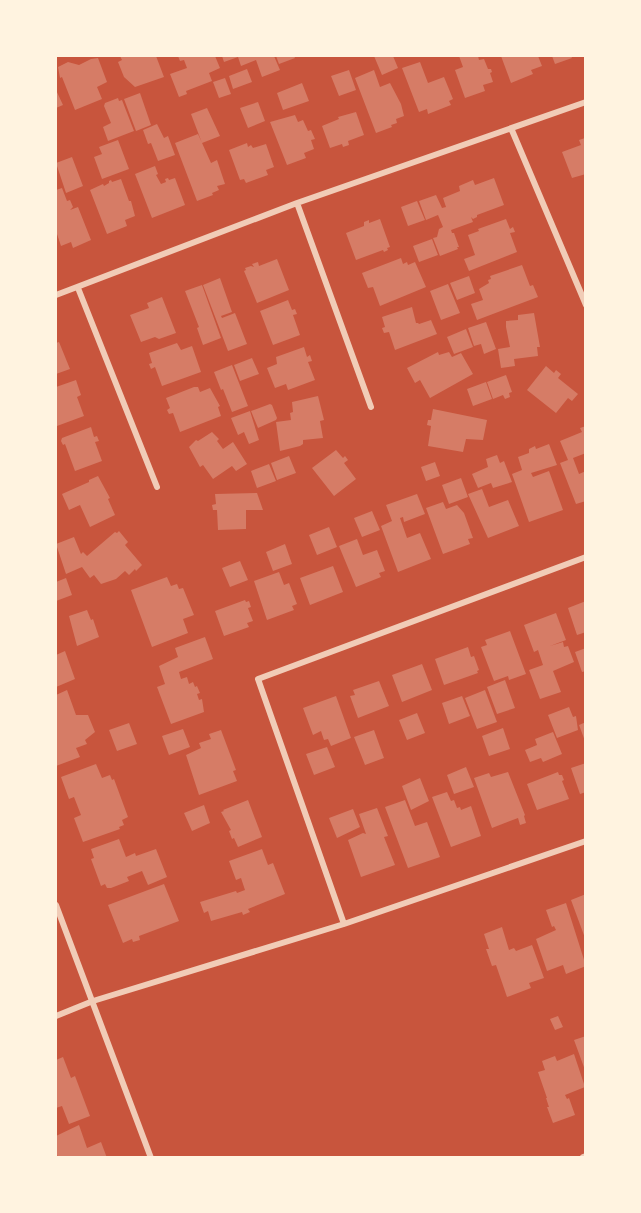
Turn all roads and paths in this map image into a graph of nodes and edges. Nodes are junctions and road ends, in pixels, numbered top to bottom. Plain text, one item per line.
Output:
1 (585, 102) edge
2 (511, 128) junction
3 (297, 203) junction
4 (78, 288) junction
5 (56, 295) edge
6 (585, 305) edge
7 (371, 407) dead end
8 (157, 487) dead end
9 (585, 557) edge
10 (585, 841) edge
11 (56, 905) edge
12 (344, 924) junction
13 (93, 1001) junction
14 (56, 1016) edge
15 (152, 1158) edge

1 - 2 street
2 - 3 street
2 - 6 street
3 - 4 street
3 - 7 street
4 - 5 street
4 - 8 street
9 - 12 street
10 - 12 street
11 - 13 street
12 - 13 street
13 - 14 street
13 - 15 street

